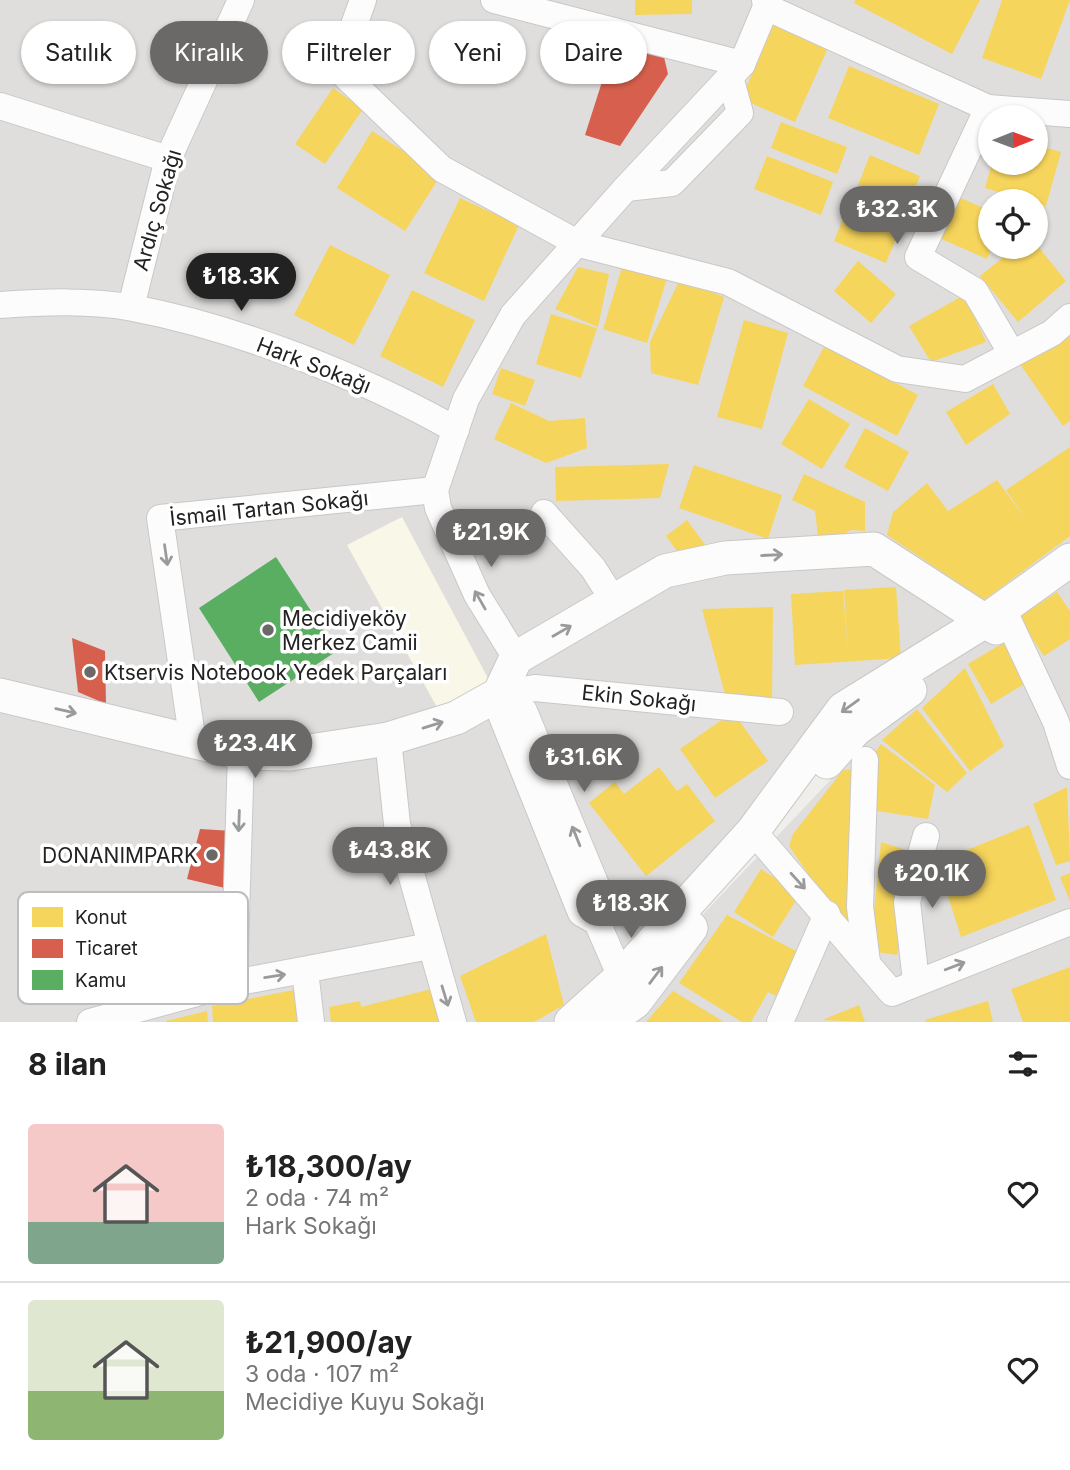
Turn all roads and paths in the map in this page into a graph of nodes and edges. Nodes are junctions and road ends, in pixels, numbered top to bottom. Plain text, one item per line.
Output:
1 (240, 0) edge
2 (363, 0) edge
3 (494, 0) edge
4 (765, 3) edge
5 (583, 11) edge
6 (736, 71) junction
7 (982, 105) edge
8 (0, 106) edge
9 (1048, 112) edge
10 (1070, 114) edge
11 (978, 129) edge
12 (168, 159) junction
13 (579, 244) junction
14 (0, 305) edge
15 (131, 307) junction
16 (1070, 317) edge
17 (1013, 354) junction
18 (456, 430) junction
19 (435, 490) junction
20 (544, 513) dead end
21 (1070, 560) edge
22 (1070, 576) edge
23 (614, 601) junction
24 (998, 618) junction
25 (516, 658) junction
26 (499, 694) junction
27 (0, 695) edge
28 (780, 712) dead end
29 (388, 739) junction
30 (193, 743) junction
31 (240, 753) junction
32 (865, 760) dead end
33 (1070, 766) edge
34 (756, 835) junction
35 (926, 836) dead end
36 (236, 892) edge
37 (827, 914) junction
38 (1070, 922) edge
39 (430, 946) junction
40 (867, 962) junction
41 (305, 971) junction
42 (621, 977) junction
43 (248, 981) edge
44 (916, 981) junction
45 (156, 1004) edge
46 (90, 1022) edge
47 (311, 1022) edge
48 (453, 1022) edge
49 (571, 1022) edge
50 (607, 1022) edge
51 (780, 1022) edge

1 - 12 street, Ardıç Sokağı
2 - 13 street
3 - 5 street
4 - 6 street
4 - 7 street
5 - 6 street
6 - 13 street
8 - 12 street
9 - 10 street
11 - 17 street
12 - 15 street, Ardıç Sokağı
13 - 17 street
13 - 18 street
14 - 15 street, Hark Sokağı
15 - 18 street, Hark Sokağı
16 - 17 street
18 - 19 street
25 -> 19 street
19 -> 30 street, İsmail Tartan Sokağı
20 - 23 street
21 - 24 street
22 - 24 street
23 -> 24 street
25 -> 23 street
24 - 33 street
24 - 34 street
25 - 26 street
26 - 28 street, Ekin Sokağı
29 -> 26 street
26 - 42 street
27 -> 30 street
29 - 31 street
29 - 39 street
30 - 31 street
31 -> 36 street
32 - 40 street
34 -> 37 street
34 - 42 street
50 -> 34 street
35 - 44 street
37 - 40 street
37 - 51 street
44 -> 38 street
39 - 41 street
39 -> 48 street
40 - 44 street
43 -> 41 street
41 - 47 street
42 - 49 street
45 - 46 street

